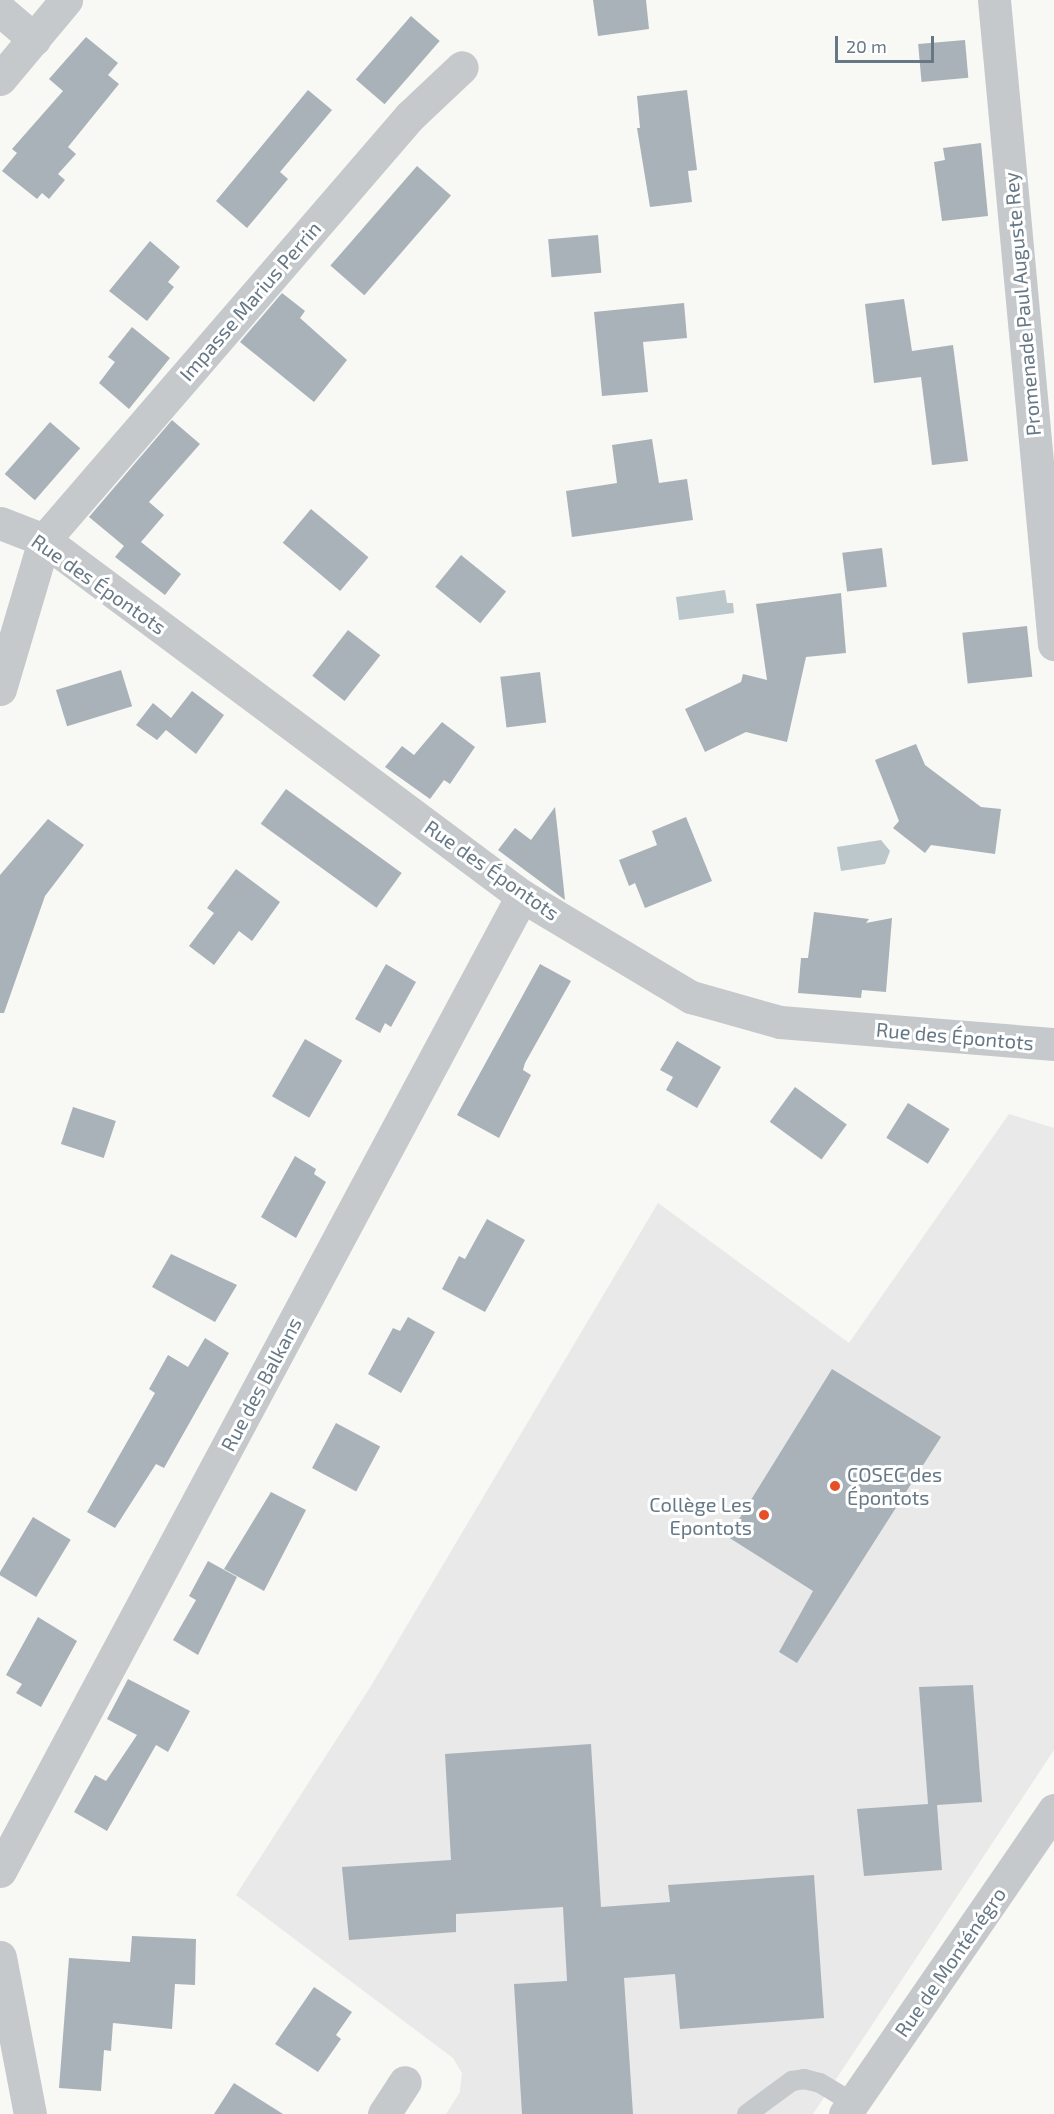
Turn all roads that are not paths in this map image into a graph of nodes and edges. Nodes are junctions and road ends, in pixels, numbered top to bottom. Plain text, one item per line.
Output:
1 (66, 0) edge
2 (994, 0) edge
3 (0, 10) edge
4 (34, 39) junction
5 (462, 67) dead end
6 (0, 79) edge
7 (0, 523) edge
8 (44, 540) junction
9 (1054, 644) edge
10 (0, 689) edge
11 (522, 896) junction
12 (1054, 1044) edge
13 (1054, 1810) edge
14 (0, 1871) edge
15 (0, 1957) edge
16 (405, 2082) dead end
17 (19, 2095) edge
18 (849, 2108) edge
19 (384, 2114) edge
20 (747, 2114) edge

1 - 4 street
2 - 9 street, Promenade Paul Auguste Rey
3 - 4 street
4 - 6 street
5 - 8 street, Impasse Marius Perrin
7 - 8 street, Rue des Épontots
8 - 10 street
8 - 11 street, Rue des Épontots
11 - 12 street, Rue des Épontots
11 - 14 street, Rue des Balkans
13 - 18 street, Rue de Monténégro
15 - 17 street
16 - 19 street
18 - 20 lane

